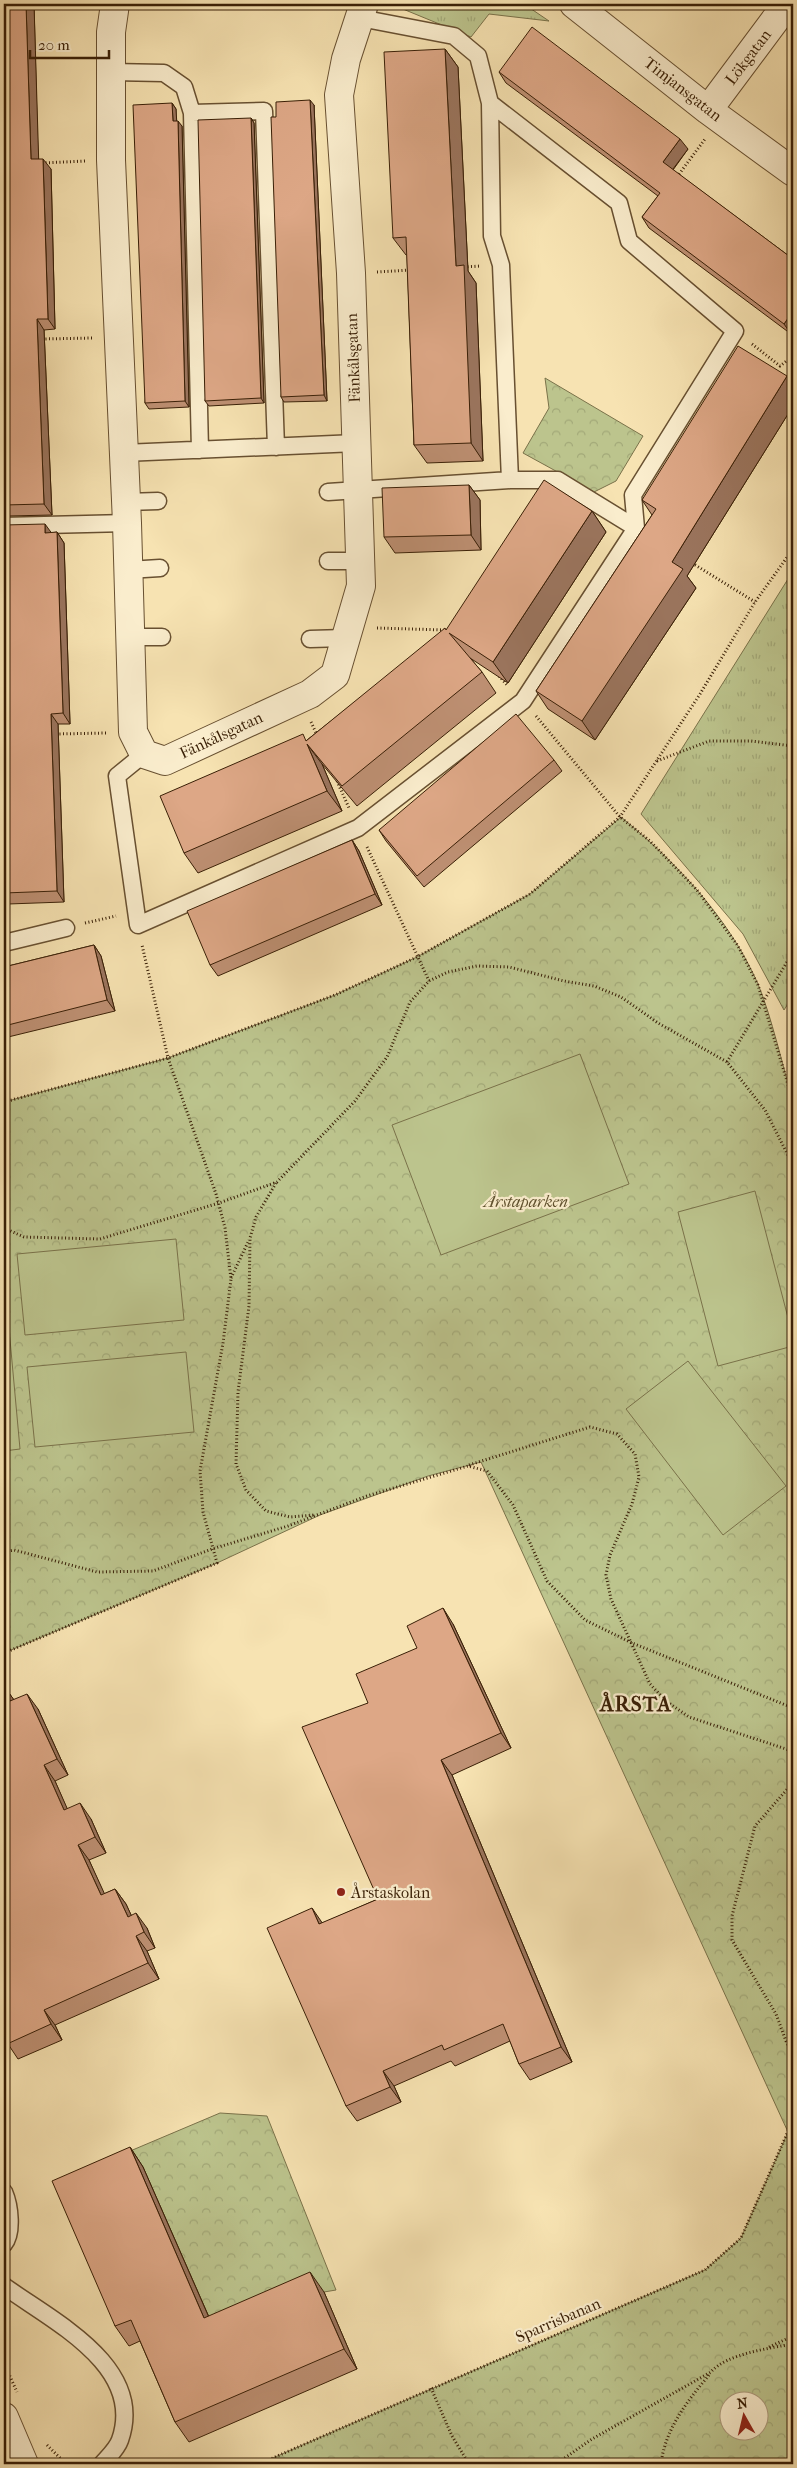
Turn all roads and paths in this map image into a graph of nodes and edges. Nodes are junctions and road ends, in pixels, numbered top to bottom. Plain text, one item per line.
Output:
1 (115, 4) edge
2 (574, 4) edge
3 (787, 4) edge
4 (362, 11) edge
5 (111, 72) junction
6 (490, 103) junction
7 (192, 113) junction
8 (714, 114) junction
9 (110, 160) junction
10 (33, 163) edge
11 (793, 172) edge
12 (674, 181) edge
13 (501, 265) junction
14 (454, 268) edge
15 (417, 270) edge
16 (351, 273) junction
17 (735, 331) junction
18 (119, 336) junction
19 (33, 340) edge
20 (793, 356) edge
21 (356, 444) junction
22 (276, 447) junction
23 (200, 450) junction
24 (124, 453) junction
25 (510, 480) junction
26 (358, 490) junction
27 (328, 492) dead end
28 (158, 501) dead end
29 (126, 513) junction
30 (4, 526) edge
31 (636, 528) junction
32 (793, 549) edge
33 (687, 560) edge
34 (328, 561) dead end
35 (360, 561) junction
36 (160, 568) dead end
37 (128, 570) junction
38 (755, 602) junction
39 (130, 637) junction
40 (162, 637) dead end
41 (345, 638) junction
42 (310, 639) dead end
43 (53, 734) edge
44 (138, 743) junction
45 (793, 746) edge
46 (657, 761) junction
47 (620, 817) junction
48 (137, 918) junction
49 (66, 928) joint
50 (4, 943) edge
51 (793, 952) edge
52 (417, 958) junction
53 (429, 981) junction
54 (764, 1004) junction
55 (168, 1058) junction
56 (727, 1062) junction
57 (791, 1087) edge
58 (793, 1101) edge
59 (4, 1102) edge
60 (793, 1165) edge
61 (277, 1182) junction
62 (219, 1203) junction
63 (4, 1228) edge
64 (250, 1238) junction
65 (231, 1279) junction
66 (468, 1466) junction
67 (320, 1514) junction
68 (212, 1549) junction
69 (4, 1552) edge
70 (632, 1642) junction
71 (4, 1653) edge
72 (793, 1708) edge
73 (793, 1762) edge
74 (793, 1770) edge
75 (793, 2055) edge
76 (793, 2120) edge
77 (4, 2192) edge
78 (4, 2244) edge
79 (4, 2286) edge
80 (793, 2336) edge
81 (793, 2344) edge
82 (762, 2349) junction
83 (711, 2372) junction
84 (431, 2388) junction
85 (102, 2464) edge
86 (259, 2464) edge
87 (367, 2464) edge
88 (382, 2464) edge
89 (469, 2464) edge
90 (556, 2464) edge
91 (661, 2464) edge

1 - 5 street
2 - 8 street, Timjansgatan
3 - 8 street, Lökgatan
4 - 6 lane
4 - 16 street, Fänkålsgatan
5 - 7 lane
5 - 9 street
6 - 13 lane
6 - 17 lane
7 - 22 lane
7 - 23 lane
8 - 11 street, Timjansgatan
8 - 12 path
9 - 10 path
9 - 18 street
13 - 14 path
13 - 25 lane
15 - 16 path
16 - 21 street, Fänkålsgatan
17 - 20 path
17 - 31 lane
18 - 19 path
18 - 24 street
21 - 22 lane
21 - 26 street, Fänkålsgatan
22 - 23 lane
23 - 24 lane
24 - 29 street
25 - 26 lane
25 - 31 lane
26 - 27 lane
26 - 35 street, Fänkålsgatan
28 - 29 lane
29 - 30 lane
29 - 37 street
31 - 48 lane
32 - 38 path
33 - 38 path
34 - 35 lane
35 - 41 street, Fänkålsgatan
36 - 37 lane
37 - 39 street
38 - 46 path
39 - 40 lane
39 - 44 street
41 - 42 lane
41 - 44 street, Fänkålsgatan
43 - 44 path
44 - 48 lane
45 - 46 path
46 - 47 path
47 - 52 path
47 - 54 path
48 - 49 path
48 - 55 path
49 - 50 lane
51 - 54 path
52 - 53 path
52 - 55 path
53 - 56 path
53 - 61 path
54 - 56 path
54 - 57 path
55 - 59 path
55 - 62 path
56 - 60 path
57 - 58 path
61 - 62 path
61 - 64 path
62 - 63 path
62 - 65 path
64 - 65 path
64 - 67 path
65 - 68 path
66 - 67 path
66 - 70 path
66 - 70 path
67 - 68 path
68 - 69 path
68 - 71 path
70 - 72 path
70 - 73 path
74 - 75 path
76 - 84 path, Sparrisbanan
77 - 78 lane
79 - 85 lane
80 - 82 path
81 - 82 path
82 - 83 path
83 - 90 path
83 - 91 path
84 - 86 path, Sparrisbanan
84 - 89 path
87 - 88 path

